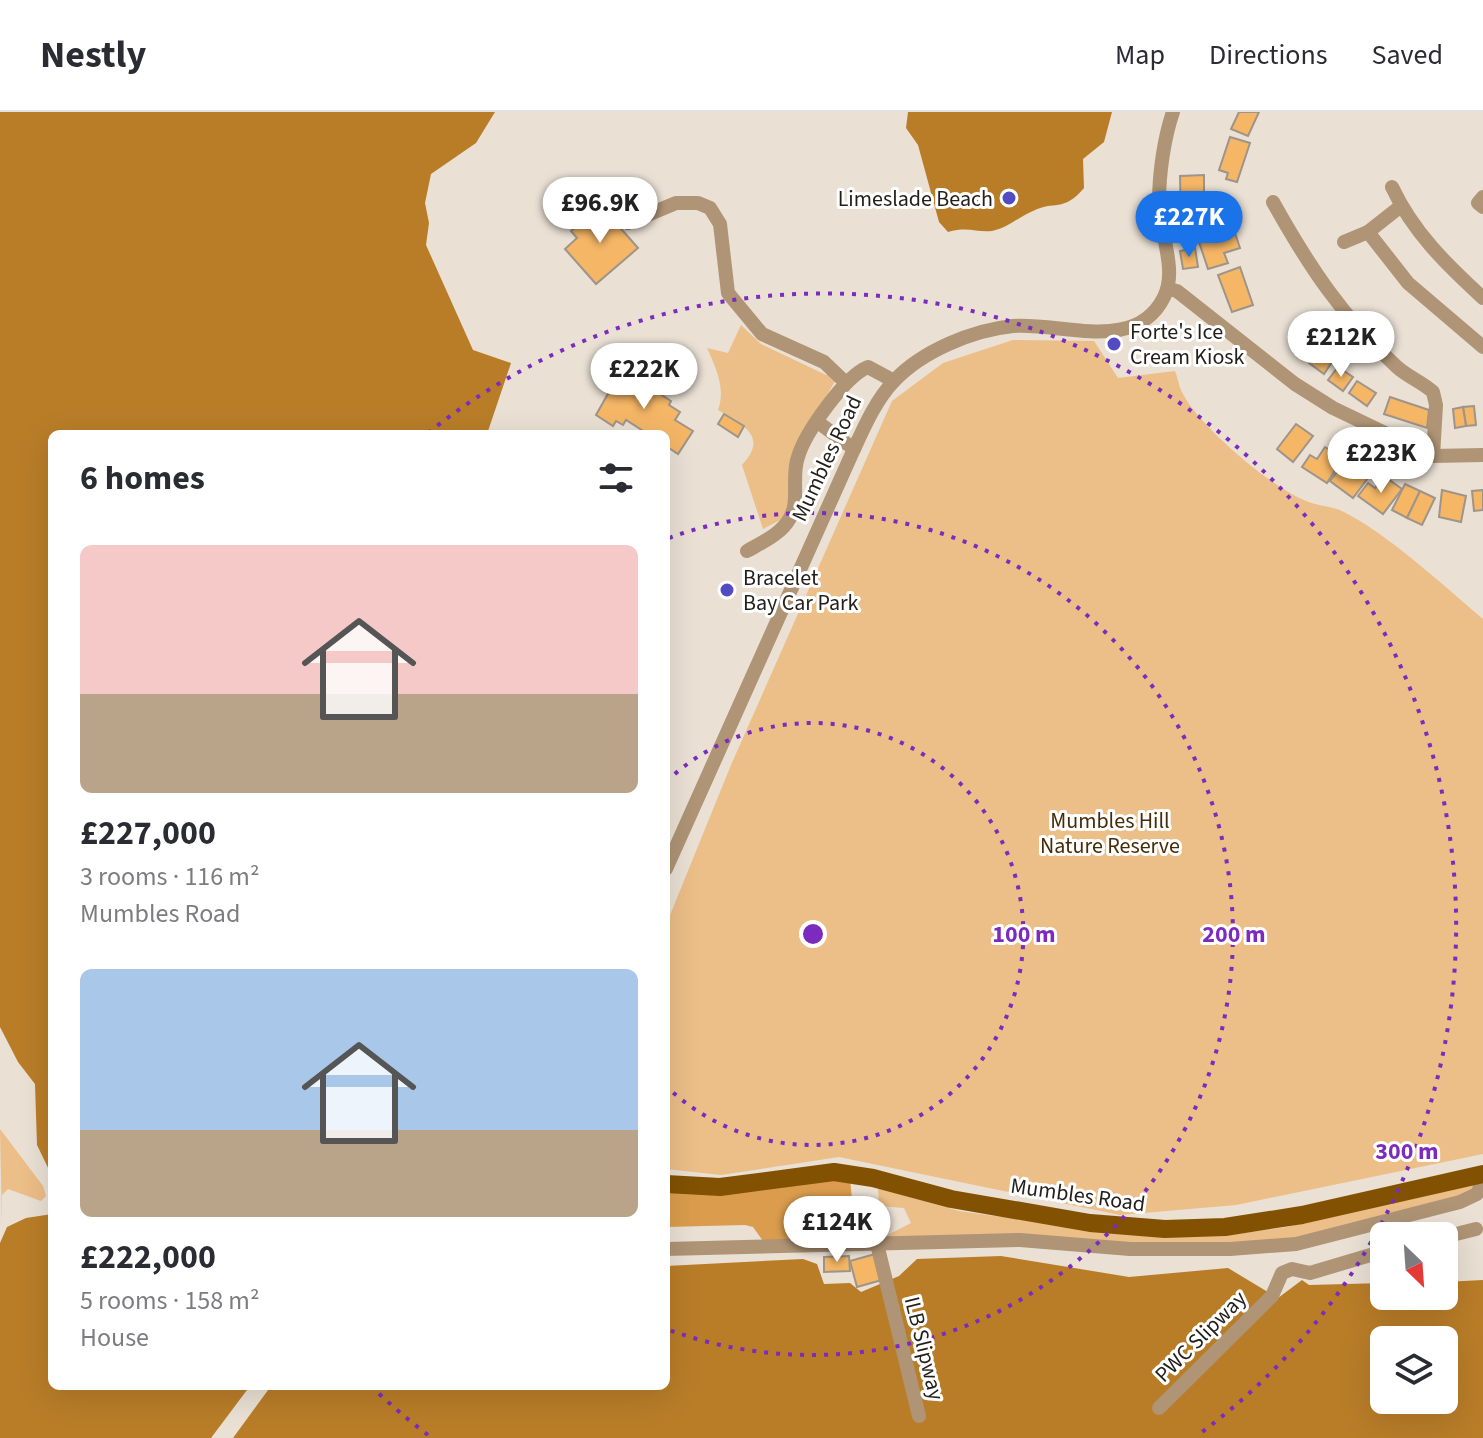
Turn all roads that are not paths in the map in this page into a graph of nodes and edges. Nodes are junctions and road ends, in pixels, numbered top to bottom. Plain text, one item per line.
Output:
1 (1173, 112) edge
2 (1392, 187) dead end
3 (1483, 197) edge
4 (1273, 202) dead end
5 (1401, 206) junction
6 (1483, 207) edge
7 (628, 223) dead end
8 (1368, 232) junction
9 (1344, 242) dead end
10 (1168, 289) junction
11 (1483, 298) edge
12 (1483, 347) edge
13 (894, 381) junction
14 (845, 382) junction
15 (819, 423) junction
16 (854, 449) junction
17 (1483, 455) edge
18 (1433, 456) junction
19 (747, 551) dead end
20 (670, 860) edge
21 (1483, 1174) edge
22 (1483, 1181) edge
23 (670, 1184) edge
24 (1476, 1229) dead end
25 (1458, 1234) edge
26 (877, 1244) junction
27 (670, 1249) edge
28 (1370, 1255) edge
29 (1159, 1408) dead end
30 (919, 1416) dead end

1 - 10 street
2 - 5 street
3 - 6 street
4 - 18 street
5 - 8 street
5 - 11 street
7 - 14 street
8 - 9 street
8 - 12 street
10 - 13 street, Mumbles Road
10 - 18 street
13 - 14 street
13 - 16 street, Mumbles Road
14 - 15 street
15 - 16 street
15 - 19 street
16 - 20 street, Mumbles Road
17 - 18 street
21 - 23 main road, Mumbles Road
22 - 26 street
24 - 25 street
26 - 27 street
26 - 30 street, ILB Slipway
28 - 29 street, PWC Slipway

